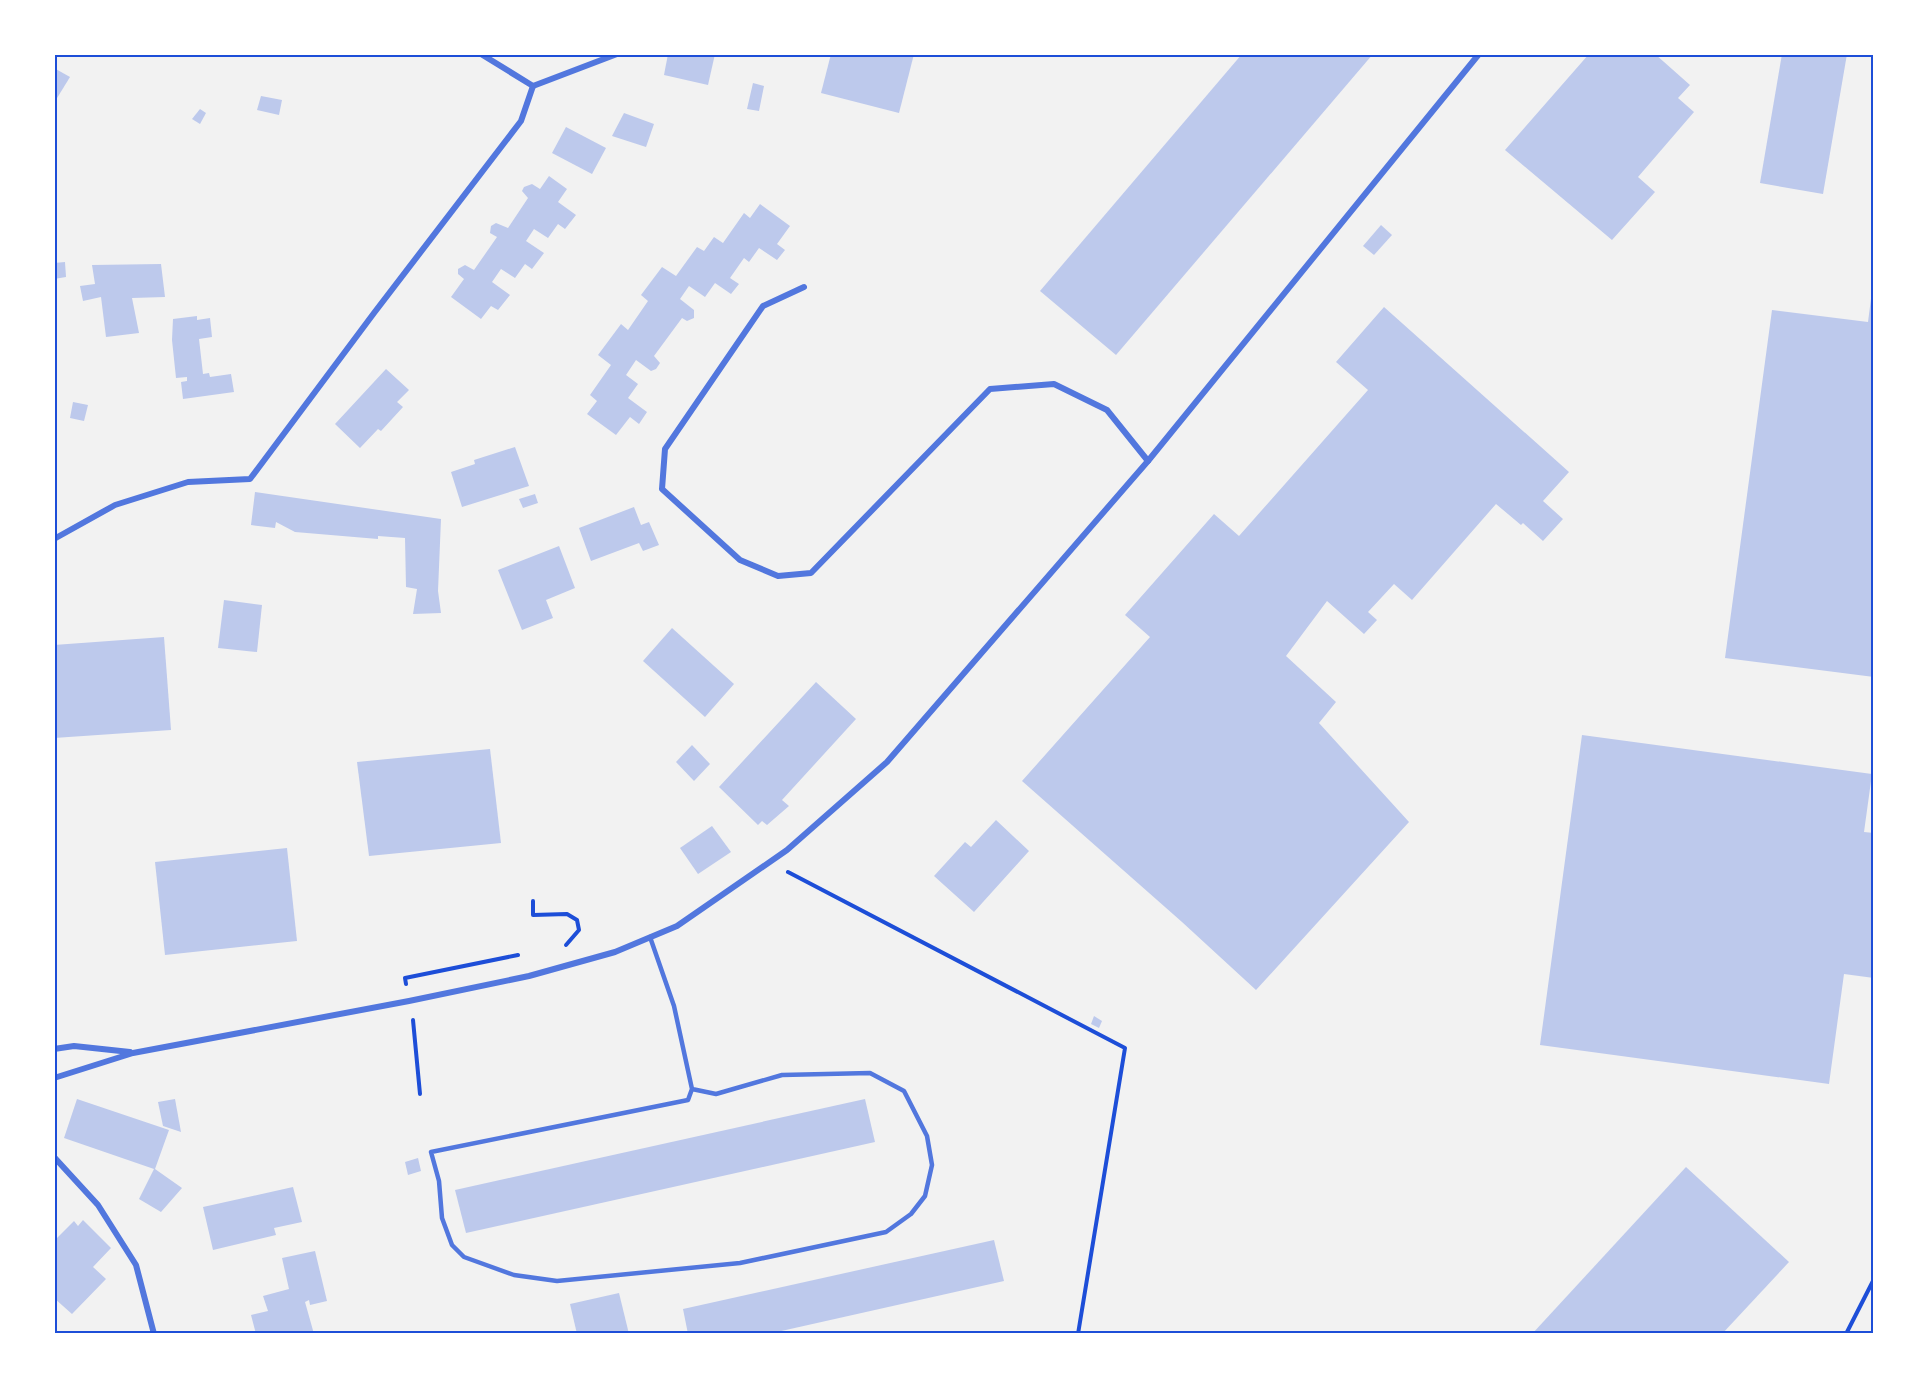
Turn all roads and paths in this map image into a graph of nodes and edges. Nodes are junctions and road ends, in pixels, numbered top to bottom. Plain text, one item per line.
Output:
1 (481, 54) edge
2 (617, 54) edge
3 (1479, 54) edge
4 (533, 86) junction
5 (804, 287) dead end
6 (1148, 461) junction
7 (54, 539) edge
8 (769, 862) junction
9 (650, 937) junction
10 (54, 1049) edge
11 (133, 1053) junction
12 (54, 1078) edge
13 (692, 1089) junction
14 (54, 1157) edge
15 (1874, 1279) edge
16 (154, 1334) edge
17 (1078, 1334) edge
18 (1846, 1334) edge

1 - 4 street
2 - 4 street
3 - 6 street
4 - 7 street
5 - 6 street
6 - 8 street
8 - 9 street
8 - 17 path
9 - 11 street
9 - 13 lane
10 - 11 street
11 - 12 street
13 - 13 lane
14 - 16 street
15 - 18 path

